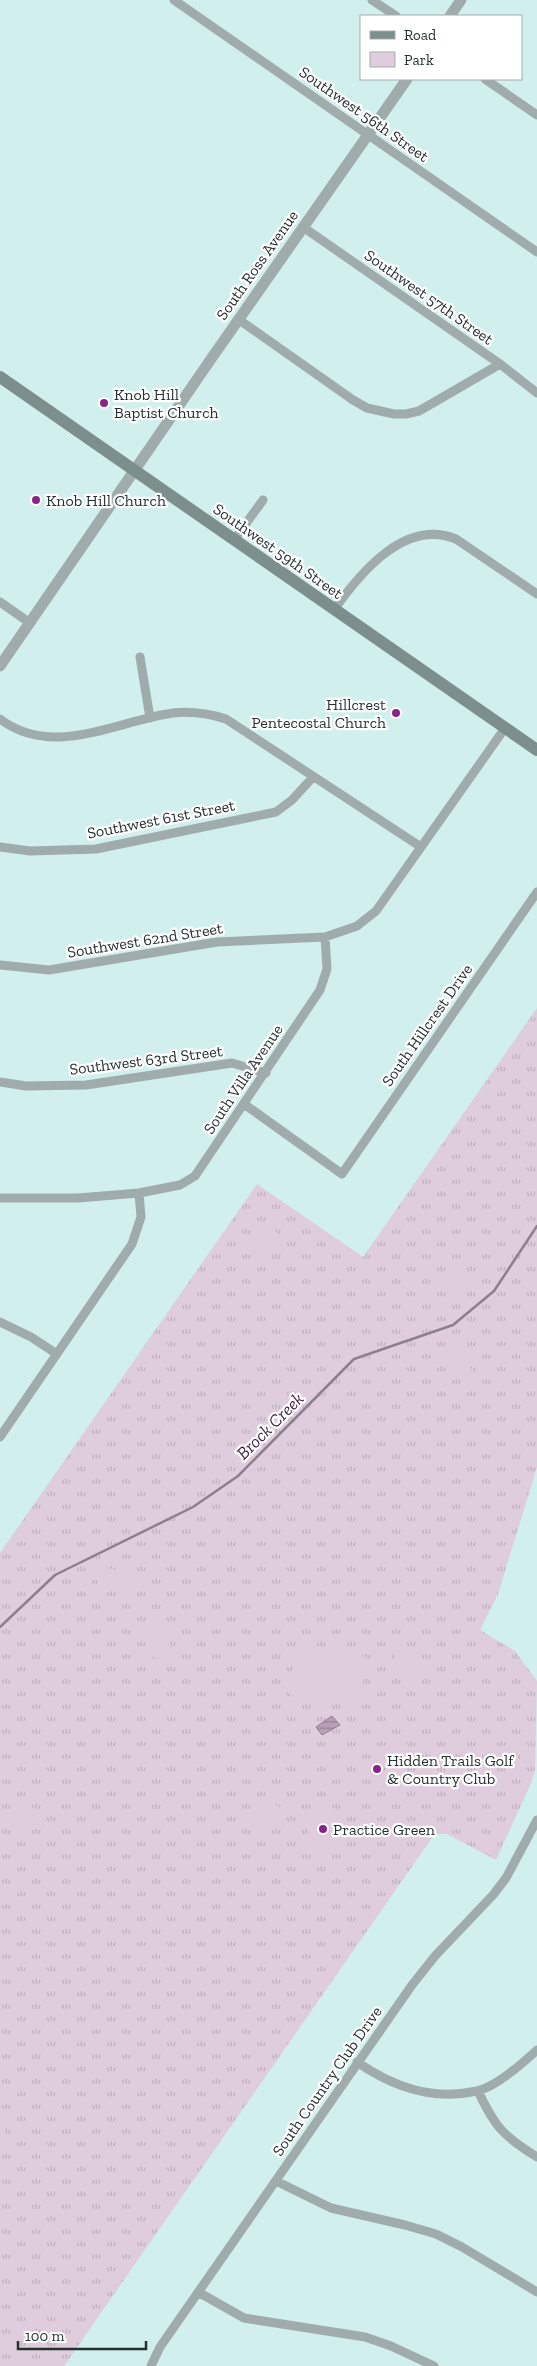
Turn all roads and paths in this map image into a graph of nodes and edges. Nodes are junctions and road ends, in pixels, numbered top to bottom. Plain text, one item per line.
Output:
1 (174, 0) edge
2 (372, 0) edge
3 (462, 0) edge
4 (394, 15) edge
5 (451, 15) edge
6 (406, 80) edge
7 (486, 80) edge
8 (537, 115) edge
9 (367, 134) junction
10 (303, 227) junction
11 (537, 252) edge
12 (238, 319) junction
13 (500, 364) junction
14 (0, 377) edge
15 (537, 393) edge
16 (134, 470) junction
17 (263, 500) dead end
18 (234, 540) junction
19 (537, 594) edge
20 (0, 602) edge
21 (334, 610) junction
22 (30, 623) junction
23 (140, 657) dead end
24 (0, 666) edge
25 (150, 718) junction
26 (0, 719) edge
27 (505, 728) junction
28 (537, 750) edge
29 (313, 777) junction
30 (0, 847) edge
31 (421, 847) junction
32 (537, 892) edge
33 (325, 937) junction
34 (0, 966) edge
35 (266, 1073) junction
36 (0, 1082) edge
37 (244, 1104) junction
38 (139, 1193) junction
39 (0, 1198) edge
40 (0, 1322) edge
41 (57, 1354) junction
42 (0, 1437) edge
43 (537, 1820) edge
44 (537, 2050) edge
45 (357, 2062) junction
46 (478, 2091) junction
47 (537, 2157) edge
48 (276, 2181) junction
49 (198, 2292) junction
50 (537, 2292) edge
51 (150, 2366) edge
52 (434, 2366) edge

1 - 9 street, Southwest 56th Street
2 - 4 street
3 - 5 street
6 - 9 street, South Ross Avenue
7 - 8 street
9 - 10 street, South Ross Avenue
9 - 11 street, Southwest 56th Street
10 - 12 street, South Ross Avenue
10 - 13 street, Southwest 57th Street
12 - 13 street
12 - 16 street, South Ross Avenue
13 - 15 street, Southwest 57th Street
14 - 16 main road, Southwest 59th Street
16 - 18 main road, Southwest 59th Street
16 - 22 street, South Ross Avenue
17 - 18 street
18 - 21 main road, Southwest 59th Street
19 - 21 street
20 - 22 street
21 - 27 main road, Southwest 59th Street
22 - 24 street, South Ross Avenue
23 - 25 street
25 - 26 street
25 - 29 street
27 - 28 main road, Southwest 59th Street
27 - 31 street
29 - 30 street, Southwest 61st Street
29 - 31 street
31 - 33 street
32 - 37 street, South Hillcrest Drive
33 - 34 street, Southwest 62nd Street
33 - 35 street, South Villa Avenue
35 - 36 street, Southwest 63rd Street
35 - 37 street, South Villa Avenue
37 - 38 street, South Villa Avenue
38 - 39 street, South Villa Avenue
38 - 41 street
40 - 41 street
41 - 42 street
43 - 45 street, South Country Club Drive
44 - 46 street
45 - 46 street
45 - 48 street, South Country Club Drive
46 - 47 street
48 - 49 street, South Country Club Drive
48 - 50 street
49 - 51 street, South Country Club Drive
49 - 52 street

